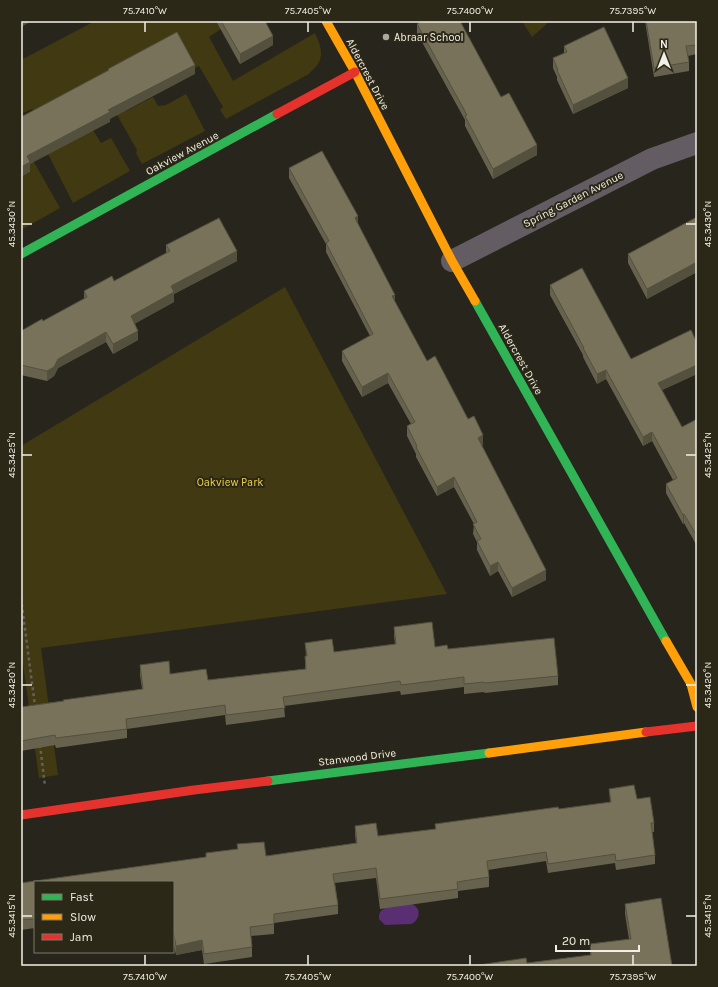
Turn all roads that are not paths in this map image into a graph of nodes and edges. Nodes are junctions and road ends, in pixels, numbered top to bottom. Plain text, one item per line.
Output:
1 (326, 21) edge
2 (355, 72) junction
3 (697, 143) edge
4 (21, 254) edge
5 (452, 261) junction
6 (697, 707) edge
7 (697, 726) edge
8 (21, 815) edge

1 - 2 street, Aldercrest Drive
2 - 4 street, Oakview Avenue
2 - 5 street, Aldercrest Drive
3 - 5 street, Spring Garden Avenue
5 - 6 street, Aldercrest Drive
7 - 8 street, Stanwood Drive

